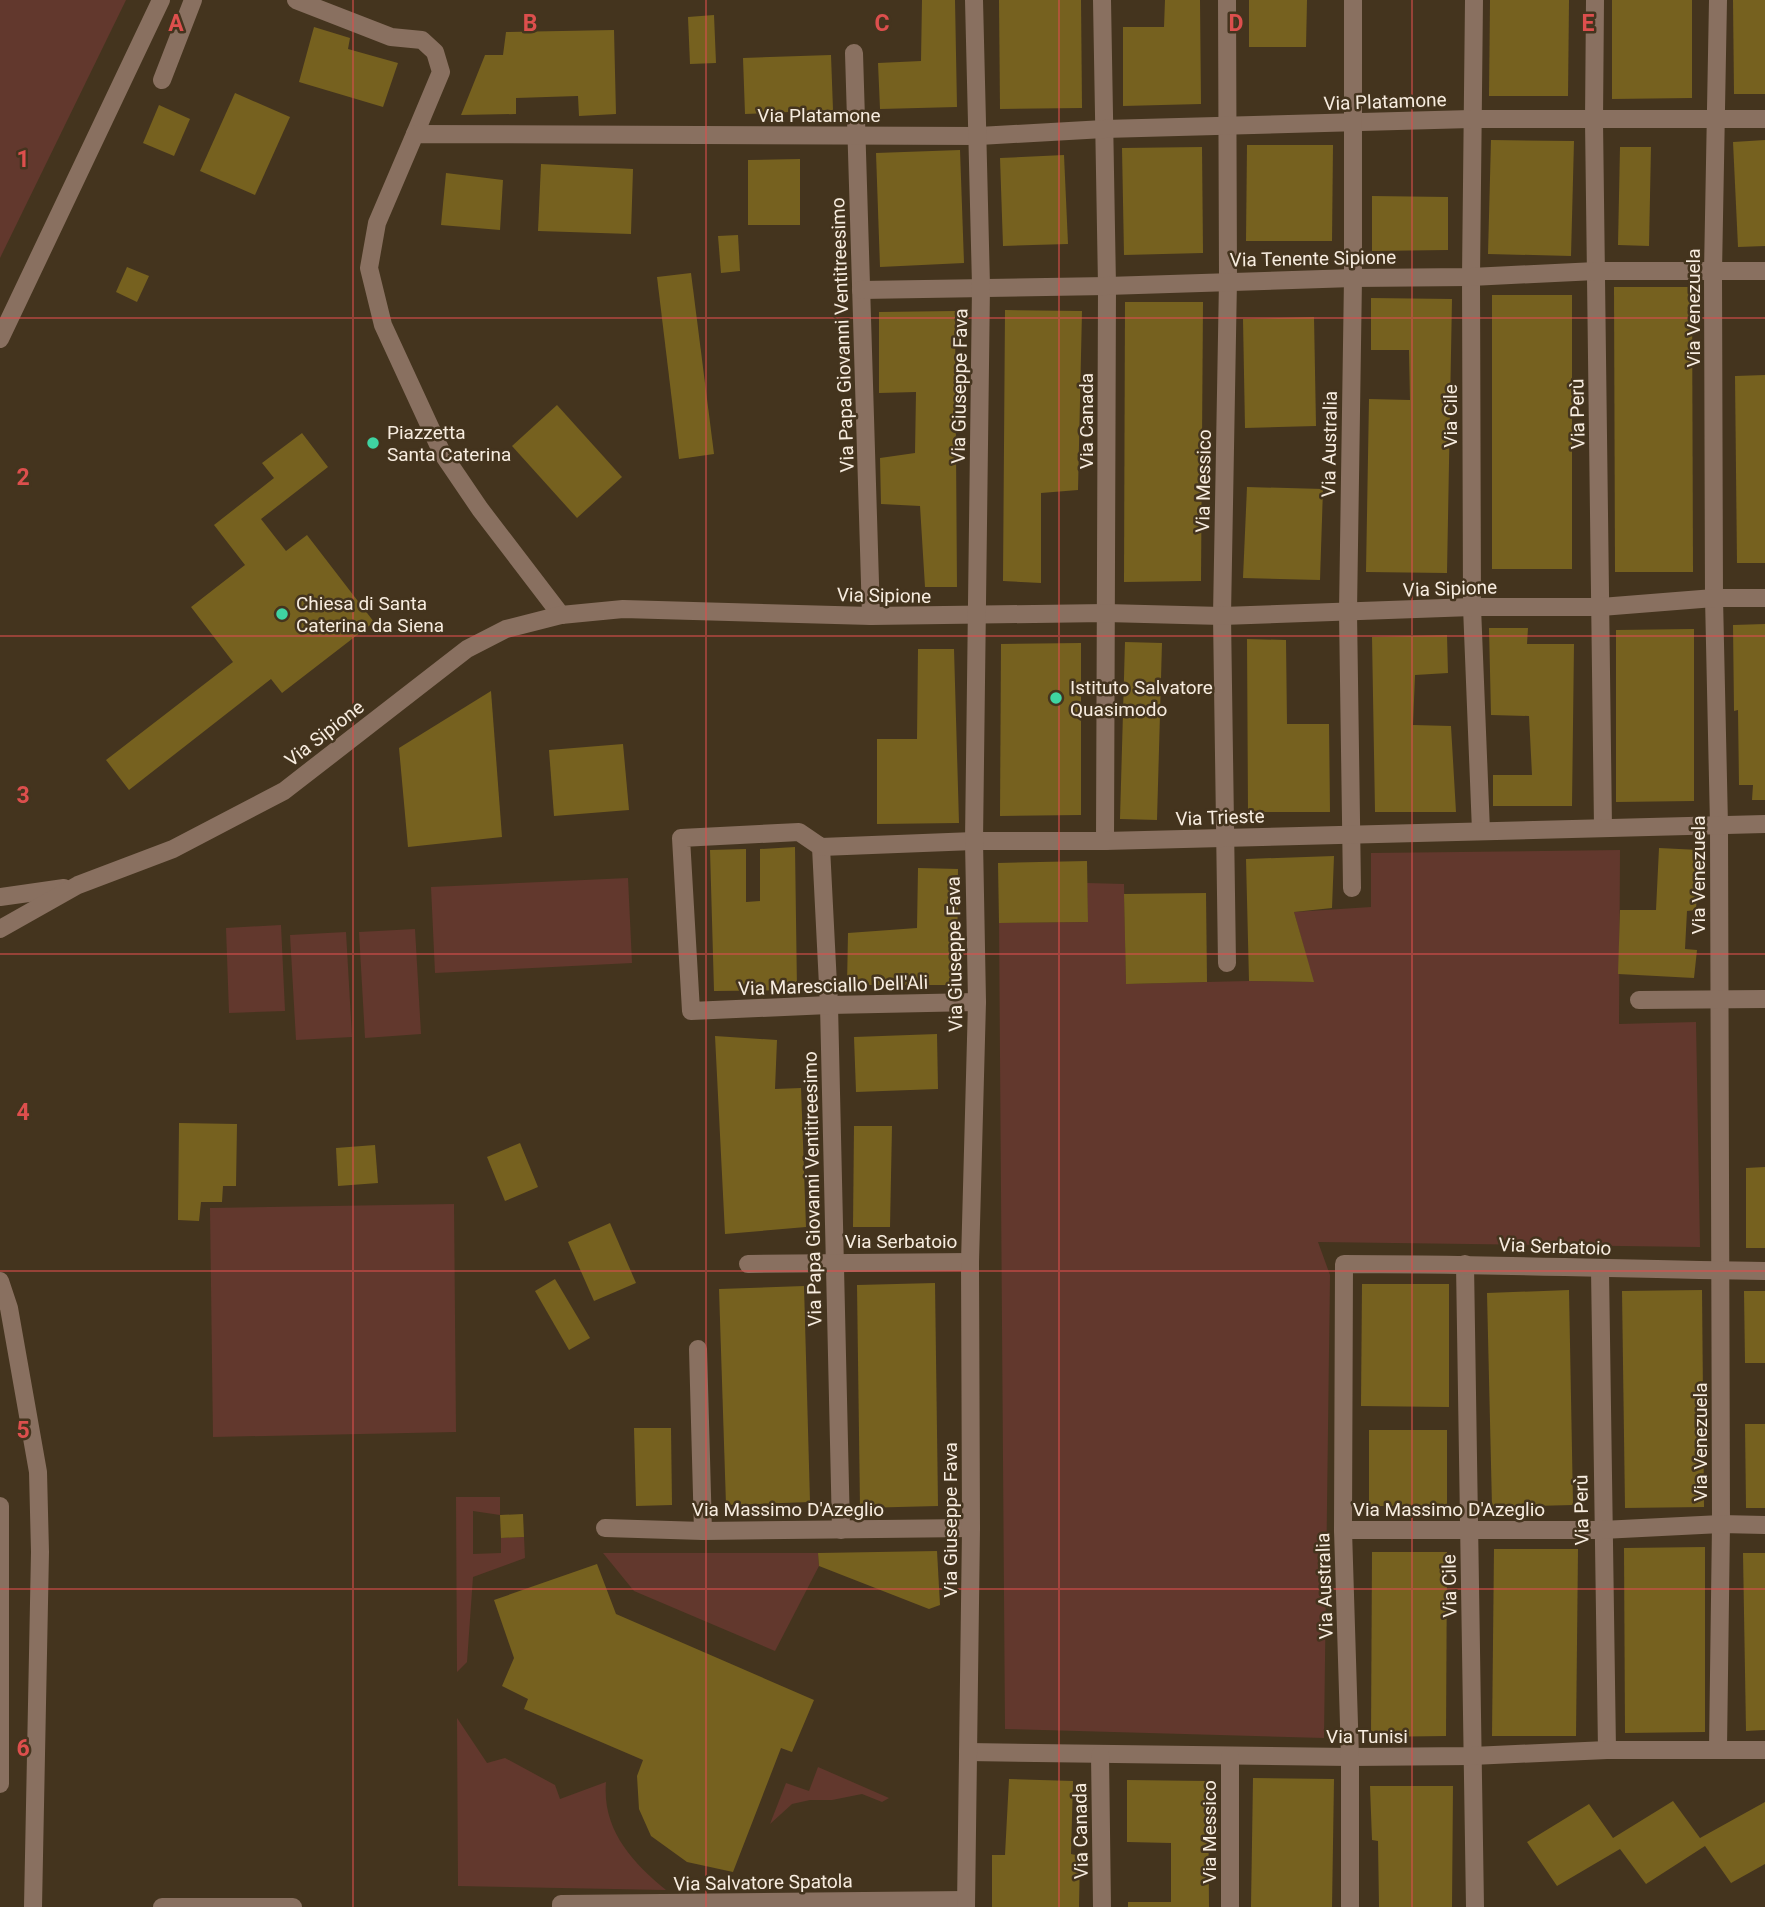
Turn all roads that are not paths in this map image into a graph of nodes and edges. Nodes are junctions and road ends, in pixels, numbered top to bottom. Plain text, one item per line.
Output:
1 (162, 0) edge
2 (193, 0) edge
3 (296, 0) edge
4 (974, 0) edge
5 (1102, 0) edge
6 (1227, 0) edge
7 (1353, 0) edge
8 (1474, 0) edge
9 (1595, 0) edge
10 (1718, 0) edge
11 (854, 52) dead end
12 (162, 80) dead end
13 (1717, 119) junction
14 (1765, 119) edge
15 (1471, 120) junction
16 (1594, 121) junction
17 (1352, 124) junction
18 (1226, 127) junction
19 (1104, 129) junction
20 (415, 134) junction
21 (979, 136) junction
22 (857, 137) junction
23 (1596, 271) junction
24 (1765, 271) edge
25 (1713, 272) junction
26 (1353, 278) junction
27 (1471, 278) junction
28 (1228, 280) junction
29 (981, 286) junction
30 (1107, 286) junction
31 (862, 290) junction
32 (0, 339) edge
33 (1765, 597) edge
34 (1714, 598) junction
35 (1472, 607) junction
36 (1601, 607) junction
37 (1348, 612) junction
38 (1107, 613) junction
39 (561, 615) junction
40 (1222, 615) junction
41 (871, 616) junction
42 (976, 616) junction
43 (1765, 824) edge
44 (1719, 825) junction
45 (1603, 828) junction
46 (1481, 831) junction
47 (1351, 835) junction
48 (1226, 837) junction
49 (974, 841) junction
50 (1105, 841) junction
51 (821, 847) junction
52 (78, 885) junction
53 (1352, 888) dead end
54 (0, 897) edge
55 (0, 929) edge
56 (1227, 963) dead end
57 (1719, 999) junction
58 (1765, 999) edge
59 (1639, 1000) dead end
60 (977, 1002) junction
61 (829, 1005) junction
62 (691, 1012) joint
63 (970, 1262) junction
64 (834, 1263) junction
65 (748, 1264) dead end
66 (1344, 1264) joint
67 (1465, 1264) junction
68 (1600, 1269) junction
69 (1720, 1270) junction
70 (1765, 1271) edge
71 (0, 1281) edge
72 (698, 1349) dead end
73 (0, 1506) edge
74 (1721, 1524) junction
75 (1765, 1525) edge
76 (605, 1528) dead end
77 (971, 1528) junction
78 (1469, 1529) junction
79 (841, 1530) junction
80 (1343, 1530) junction
81 (1602, 1530) junction
82 (703, 1531) junction
83 (1718, 1749) junction
84 (1607, 1750) junction
85 (1765, 1750) edge
86 (968, 1752) junction
87 (1100, 1755) junction
88 (1230, 1756) junction
89 (1472, 1756) junction
90 (1350, 1757) junction
91 (0, 1784) edge
92 (966, 1903) edge
93 (825, 1904) edge
94 (561, 1905) edge
95 (293, 1906) edge
96 (695, 1906) edge
97 (33, 1907) edge
98 (162, 1907) edge
99 (1102, 1907) edge
100 (1230, 1907) edge
101 (1350, 1907) edge
102 (1475, 1907) edge

1 - 32 street
2 - 12 street
3 - 20 street
4 - 21 street, Via Giuseppe Fava
5 - 19 street, Via Canada
6 - 18 street, Via Messico
7 - 17 street, Via Australia
8 - 15 street, Via Cile
9 - 16 street, Via Perù
10 - 13 street, Via Venezuela
11 - 22 street, Via Papa Giovanni Ventitreesimo
13 - 14 street, Via Platamone
13 - 16 street, Via Platamone
13 - 25 street, Via Venezuela
15 - 16 street, Via Platamone
15 - 17 street, Via Platamone
15 - 27 street, Via Cile
16 - 23 street, Via Perù
17 - 18 street, Via Platamone
17 - 26 street, Via Australia
18 - 19 street, Via Platamone
18 - 28 street, Via Messico
19 - 21 street, Via Platamone
19 - 30 street, Via Canada
20 - 22 street, Via Platamone
20 - 39 street
21 - 22 street, Via Platamone
21 - 29 street, Via Giuseppe Fava
22 - 31 street, Via Papa Giovanni Ventitreesimo
23 - 25 street, Via Tenente Sipione
23 - 27 street, Via Tenente Sipione
23 - 36 street, Via Perù
24 - 25 street, Via Tenente Sipione
25 - 34 street, Via Venezuela
26 - 27 street, Via Tenente Sipione
26 - 28 street, Via Tenente Sipione
26 - 37 street, Via Australia
27 - 35 street, Via Cile
28 - 30 street, Via Tenente Sipione
28 - 40 street, Via Messico
29 - 30 street, Via Tenente Sipione
29 - 31 street, Via Tenente Sipione
29 - 42 street, Via Giuseppe Fava
30 - 38 street, Via Canada
31 - 41 street, Via Papa Giovanni Ventitreesimo
33 - 34 street, Via Sipione
34 - 36 street, Via Sipione
34 - 44 street, Via Venezuela
35 - 36 street, Via Sipione
35 - 37 street, Via Sipione
35 - 46 street, Via Cile
36 - 45 street, Via Perù
37 - 40 street, Via Sipione
37 - 47 street, Via Australia
38 - 40 street, Via Sipione
38 - 42 street, Via Sipione
38 - 50 street, Via Canada
39 - 41 street, Via Sipione
39 - 52 street, Via Sipione
40 - 48 street, Via Messico
41 - 42 street, Via Sipione
42 - 49 street, Via Giuseppe Fava
43 - 44 street, Via Trieste
44 - 45 street, Via Trieste
44 - 57 street, Via Venezuela
45 - 46 street, Via Trieste
46 - 47 street, Via Trieste
47 - 48 street, Via Trieste
47 - 53 street, Via Australia
48 - 50 street, Via Trieste
48 - 56 street, Via Messico
49 - 50 street, Via Trieste
49 - 51 street, Via Trieste
49 - 60 street, Via Giuseppe Fava
51 - 61 street, Via Papa Giovanni Ventitreesimo
51 - 62 street, Via Trieste
52 - 54 street
52 - 55 street
57 - 58 street
57 - 59 street
57 - 69 street, Via Venezuela
60 - 61 street, Via Maresciallo Dell'Ali
60 - 63 street, Via Giuseppe Fava
61 - 62 street, Via Maresciallo Dell'Ali
61 - 64 street, Via Papa Giovanni Ventitreesimo
63 - 64 street, Via Serbatoio
63 - 77 street, Via Giuseppe Fava
64 - 65 street, Via Serbatoio
64 - 79 street, Via Papa Giovanni Ventitreesimo
66 - 67 street, Via Serbatoio
66 - 80 street, Via Australia
67 - 68 street, Via Serbatoio
67 - 78 street, Via Cile
68 - 69 street, Via Serbatoio
68 - 81 street, Via Perù
69 - 70 street, Via Serbatoio
69 - 74 street, Via Venezuela
71 - 97 street
72 - 82 street
73 - 91 street
74 - 75 street, Via Massimo D'Azeglio
74 - 81 street, Via Massimo D'Azeglio
74 - 83 street, Via Venezuela
76 - 82 street, Via Massimo D'Azeglio
77 - 79 street, Via Massimo D'Azeglio
77 - 86 street, Via Giuseppe Fava
78 - 80 street, Via Massimo D'Azeglio
78 - 81 street, Via Massimo D'Azeglio
78 - 89 street, Via Cile
79 - 82 street, Via Massimo D'Azeglio
80 - 90 street, Via Australia
81 - 84 street, Via Perù
83 - 84 street, Via Tunisi
83 - 85 street, Via Tunisi
84 - 89 street, Via Tunisi
86 - 87 street, Via Tunisi
86 - 92 street, Via Giuseppe Fava
87 - 88 street, Via Tunisi
87 - 99 street, Via Canada
88 - 90 street, Via Tunisi
88 - 100 street, Via Messico
89 - 90 street, Via Tunisi
89 - 102 street, Via Cile
90 - 101 street, Via Australia
92 - 93 street, Via Salvatore Spatola
93 - 96 street, Via Salvatore Spatola
94 - 96 street, Via Salvatore Spatola
95 - 98 street

